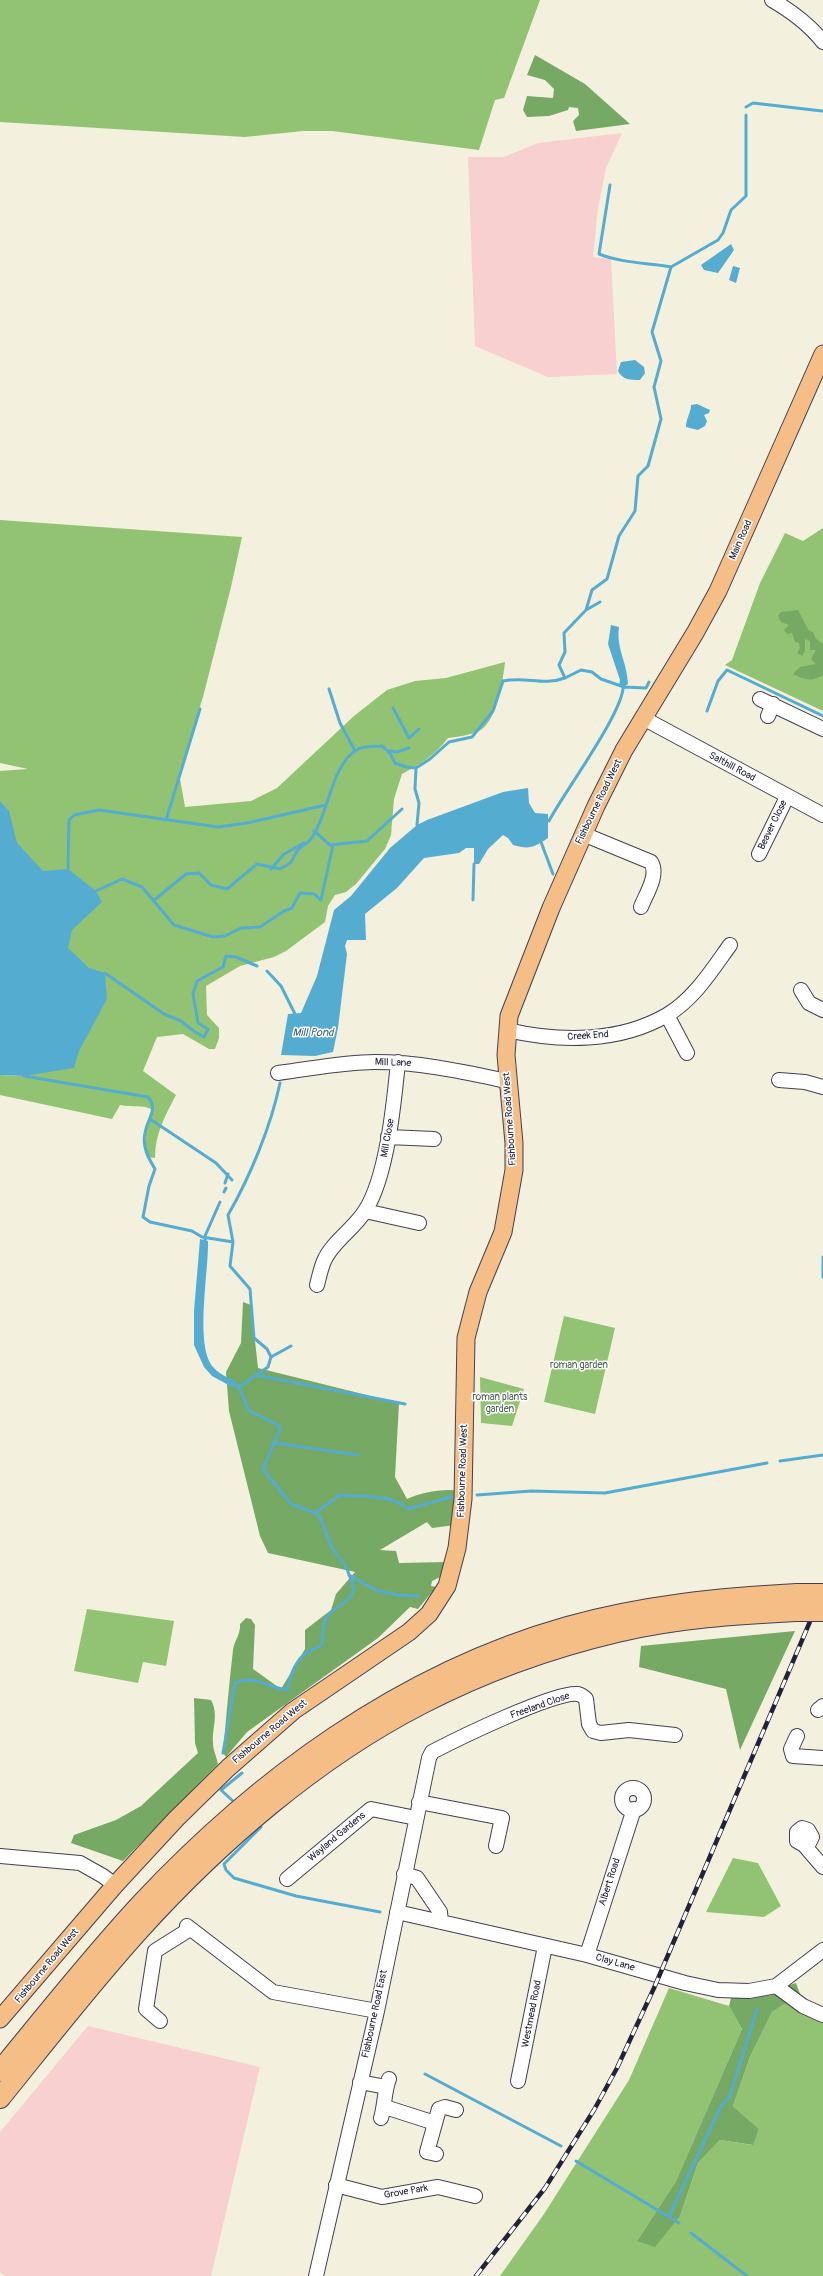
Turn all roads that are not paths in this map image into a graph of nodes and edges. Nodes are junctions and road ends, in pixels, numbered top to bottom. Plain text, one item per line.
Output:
1 (772, 0) edge
2 (823, 42) edge
3 (822, 360) edge
4 (767, 706) dead end
5 (643, 718) junction
6 (823, 728) edge
7 (787, 797) junction
8 (823, 816) edge
9 (583, 834) junction
10 (759, 854) dead end
11 (641, 907) dead end
12 (730, 945) dead end
13 (801, 990) dead end
14 (823, 1010) edge
15 (667, 1015) junction
16 (507, 1030) junction
17 (687, 1053) dead end
18 (398, 1062) junction
19 (278, 1073) dead end
20 (779, 1080) dead end
21 (507, 1081) junction
22 (823, 1087) edge
23 (388, 1137) junction
24 (434, 1139) dead end
25 (365, 1211) junction
26 (419, 1223) dead end
27 (317, 1284) dead end
28 (823, 1594) edge
29 (797, 1602) junction
30 (823, 1611) edge
31 (675, 1735) dead end
32 (796, 1736) dead end
33 (432, 1752) joint
34 (823, 1758) edge
35 (419, 1802) junction
36 (634, 1809) dead end
37 (416, 1818) junction
38 (804, 1845) dead end
39 (496, 1846) dead end
40 (0, 1856) edge
41 (823, 1867) edge
42 (404, 1874) junction
43 (286, 1879) dead end
44 (115, 1885) junction
45 (397, 1912) junction
46 (441, 1922) junction
47 (545, 1946) junction
48 (823, 1950) edge
49 (587, 1955) junction
50 (776, 1986) junction
51 (377, 2011) junction
52 (823, 2015) edge
53 (0, 2018) edge
54 (160, 2020) dead end
55 (0, 2071) edge
56 (518, 2081) dead end
57 (360, 2082) junction
58 (0, 2098) edge
59 (456, 2110) dead end
60 (435, 2123) junction
61 (436, 2154) dead end
62 (336, 2185) junction
63 (475, 2196) dead end
64 (316, 2276) edge

1 - 2 street
3 - 5 main road, Main Road
4 - 6 street
5 - 7 street, Salthill Road
5 - 9 main road, Fishbourne Road West
7 - 8 street, Salthill Road
7 - 10 street, Beaver Close
9 - 11 street
9 - 16 main road, Fishbourne Road West
12 - 15 street, Creek End
13 - 14 street
15 - 16 street, Creek End
15 - 17 street
16 - 21 main road, Fishbourne Road West
18 - 19 street, Mill Lane
18 - 21 street, Mill Lane
18 - 23 street, Mill Close
20 - 22 street
21 - 44 main road, Fishbourne Road West
23 - 24 street
23 - 25 street, Mill Close
25 - 26 street
25 - 27 street, Mill Close
28 - 29 highway, bridge
29 - 30 highway, bridge
29 - 55 highway
29 - 58 highway
31 - 33 street, Freeland Close
32 - 34 street
33 - 35 street, Fishbourne Road East
35 - 37 street, Fishbourne Road East
35 - 39 street
36 - 49 street, Albert Road
37 - 42 street, Fishbourne Road East
37 - 43 street, Wayland Gardens
38 - 41 street
40 - 44 street
42 - 45 street, Fishbourne Road East
42 - 46 street
44 - 53 main road, Fishbourne Road West
45 - 46 street, Clay Lane
45 - 51 street, Fishbourne Road East
46 - 47 street, Clay Lane
47 - 49 street, Clay Lane
47 - 56 street, Westmead Road
48 - 50 street, Clay Lane
49 - 50 street, Clay Lane
50 - 52 street
51 - 54 street
51 - 57 street, Fishbourne Road East
57 - 60 street
57 - 62 street, Fishbourne Road East
59 - 60 street
60 - 61 street
62 - 63 street, Grove Park
62 - 64 street, Fishbourne Road East

